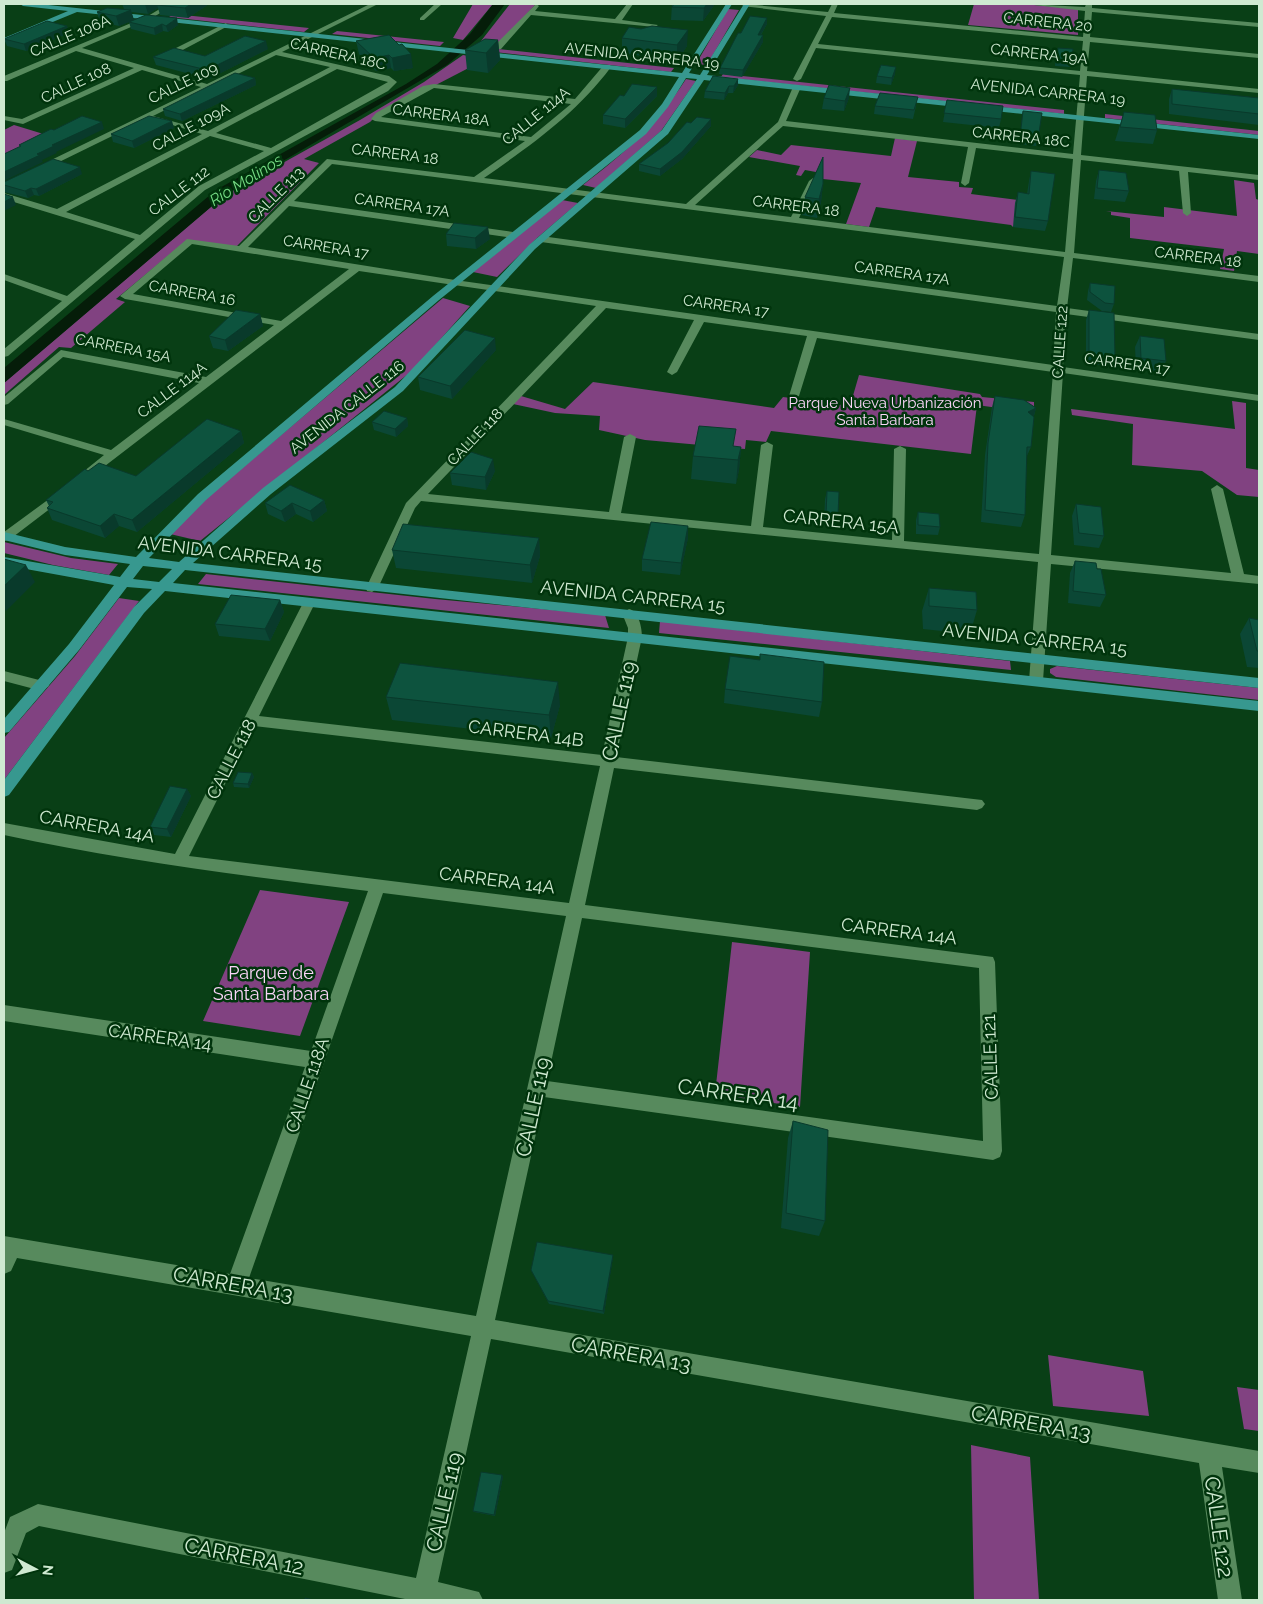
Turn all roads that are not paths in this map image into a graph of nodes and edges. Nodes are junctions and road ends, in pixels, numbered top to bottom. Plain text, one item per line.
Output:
1 (23, 4) edge
2 (88, 4) edge
3 (172, 4) edge
4 (368, 4) edge
5 (374, 4) edge
6 (439, 4) edge
7 (538, 4) edge
8 (630, 4) edge
9 (729, 4) edge
10 (733, 4) edge
11 (835, 4) edge
12 (1029, 4) edge
13 (746, 5) edge
14 (1089, 7) edge
15 (76, 10) junction
16 (160, 11) junction
17 (530, 13) junction
18 (830, 15) junction
19 (150, 17) junction
20 (422, 19) dead end
21 (616, 21) junction
22 (1259, 24) edge
23 (226, 25) junction
24 (655, 25) edge
25 (326, 28) junction
26 (315, 34) junction
27 (4, 40) edge
28 (1086, 40) junction
29 (455, 45) junction
30 (815, 46) junction
31 (498, 47) junction
32 (475, 48) junction
33 (76, 49) junction
34 (174, 51) edge
35 (276, 53) junction
36 (1259, 56) edge
37 (336, 67) junction
38 (607, 67) junction
39 (140, 68) junction
40 (687, 72) junction
41 (705, 73) junction
42 (1084, 73) junction
43 (4, 80) edge
44 (393, 82) joint
45 (797, 83) junction
46 (208, 86) junction
47 (1259, 90) edge
48 (578, 102) junction
49 (1080, 114) junction
50 (146, 116) junction
51 (4, 118) edge
52 (781, 123) junction
53 (1259, 129) edge
54 (209, 133) junction
55 (1259, 137) edge
56 (533, 140) junction
57 (972, 145) junction
58 (270, 150) junction
59 (1077, 157) junction
60 (330, 161) joint
61 (1184, 170) junction
62 (816, 172) edge
63 (1259, 178) edge
64 (475, 180) junction
65 (965, 183) dead end
66 (4, 186) edge
67 (569, 192) junction
68 (593, 195) junction
69 (4, 196) edge
70 (287, 204) junction
71 (687, 208) junction
72 (59, 212) junction
73 (1187, 213) dead end
74 (793, 221) junction
75 (513, 235) junction
76 (141, 238) junction
77 (541, 239) junction
78 (241, 249) junction
79 (1069, 256) junction
80 (356, 268) junction
81 (4, 276) edge
82 (1259, 279) edge
83 (455, 283) junction
84 (492, 288) junction
85 (125, 296) joint
86 (69, 300) junction
87 (604, 304) junction
88 (1061, 310) junction
89 (701, 317) junction
90 (283, 324) junction
91 (813, 334) junction
92 (1259, 337) edge
93 (4, 354) edge
94 (1056, 369) junction
95 (672, 372) dead end
96 (208, 381) junction
97 (794, 396) dead end
98 (1259, 398) edge
99 (4, 402) edge
100 (4, 422) edge
101 (630, 437) dead end
102 (767, 445) dead end
103 (900, 449) dead end
104 (112, 454) junction
105 (1217, 489) dead end
106 (418, 497) junction
107 (614, 516) junction
108 (757, 530) junction
109 (4, 536) edge
110 (898, 544) junction
111 (1046, 559) junction
112 (4, 561) edge
113 (139, 562) junction
114 (182, 566) junction
115 (1239, 578) junction
116 (1259, 580) edge
117 (124, 582) junction
118 (162, 586) junction
119 (372, 588) junction
120 (309, 603) junction
121 (629, 613) junction
122 (634, 637) junction
123 (1038, 658) junction
124 (4, 676) edge
125 (1036, 681) junction
126 (1259, 683) edge
127 (42, 686) junction
128 (1259, 706) edge
129 (250, 720) junction
130 (4, 728) edge
131 (608, 761) junction
132 (4, 791) edge
133 (977, 804) dead end
134 (4, 829) edge
135 (179, 861) junction
136 (378, 886) junction
137 (576, 910) junction
138 (987, 962) joint
139 (4, 1013) edge
140 (316, 1060) junction
141 (537, 1088) junction
142 (993, 1151) joint
143 (6, 1252) edge
144 (237, 1284) junction
145 (484, 1329) junction
146 (1209, 1453) junction
147 (1259, 1462) edge
148 (4, 1562) edge
149 (423, 1596) edge
150 (471, 1600) edge
151 (1230, 1600) edge

1 - 15 main road, AVENIDA CARRERA 19
2 - 15 main road
2 - 16 main road, AVENIDA CARRERA 19
3 - 16 street, CALLE 106A
4 - 5 street
5 - 25 street, CALLE 109
6 - 20 street
7 - 17 street
8 - 21 street
9 - 40 main road, AVENIDA CALLE 116
10 - 13 main road
11 - 18 street
12 - 14 street
13 - 18 street, CARRERA 20
13 - 41 main road, AVENIDA CALLE 116
14 - 22 street
14 - 28 street, CALLE 122
15 - 19 main road, AVENIDA CARRERA 19
15 - 27 main road
16 - 19 street, CALLE 106A
16 - 25 main road, AVENIDA CARRERA 19
17 - 21 street
17 - 31 street
18 - 28 street, CARRERA 20
18 - 30 street
19 - 23 main road, AVENIDA CARRERA 19
19 - 33 street, CALLE 106A
21 - 24 street
23 - 26 main road, AVENIDA CARRERA 19
23 - 34 street
25 - 26 street, CALLE 109
25 - 29 main road, AVENIDA CARRERA 19
26 - 29 main road, AVENIDA CARRERA 19
26 - 35 street, CALLE 109
28 - 36 street, CARRERA 20
28 - 42 street, CALLE 122
29 - 32 main road, AVENIDA CARRERA 19
30 - 42 street, CARRERA 19A
30 - 45 street
31 - 32 main road, AVENIDA CARRERA 19
31 - 40 main road, AVENIDA CARRERA 19
32 - 38 main road, AVENIDA CARRERA 19
33 - 39 street
33 - 43 street, CALLE 106A
35 - 37 street, CARRERA 18C
35 - 46 street, CALLE 109
37 - 44 street, CARRERA 18C
37 - 54 street, CALLE 109A
38 - 40 main road, AVENIDA CARRERA 19
38 - 48 street, CALLE 114A
39 - 46 street
39 - 51 street, CALLE 108
40 - 41 main road, AVENIDA CARRERA 19
40 - 67 main road, AVENIDA CALLE 116
41 - 45 main road, AVENIDA CARRERA 19
41 - 68 main road, AVENIDA CALLE 116
42 - 47 street, CARRERA 19A
42 - 49 street, CALLE 122
44 - 58 street, CALLE 112
45 - 49 main road, AVENIDA CARRERA 19
45 - 52 street
46 - 50 street, CALLE 109
48 - 56 street, CALLE 114A
48 - 56 street, CARRERA 18A
49 - 53 main road, AVENIDA CARRERA 19
49 - 55 main road, AVENIDA CARRERA 19
49 - 59 street, CALLE 122
50 - 54 street
50 - 66 street, CALLE 109
52 - 57 street, CARRERA 18C
52 - 71 street
54 - 58 street
54 - 72 street, CALLE 109A
56 - 64 street, CALLE 114A
57 - 59 street, CARRERA 18C
57 - 65 street
58 - 76 street, CALLE 112
59 - 61 street, CARRERA 18C
59 - 79 street, CALLE 122
60 - 64 street, CARRERA 18
60 - 70 street, CALLE 113
61 - 63 street, CARRERA 18C
61 - 73 street
62 - 74 street
64 - 67 street, CARRERA 18
67 - 68 street, CARRERA 18
67 - 75 main road, AVENIDA CALLE 116
68 - 71 street, CARRERA 18
68 - 77 main road, AVENIDA CALLE 116
69 - 72 street
70 - 75 street, CARRERA 17A
70 - 78 street, CALLE 113
71 - 74 street, CARRERA 18
72 - 76 street
74 - 79 street, CARRERA 18
75 - 83 main road, AVENIDA CALLE 116
76 - 86 street, CALLE 112
77 - 84 main road, AVENIDA CALLE 116
77 - 88 street, CARRERA 17A
78 - 80 street, CARRERA 17
78 - 85 street, CARRERA 17
79 - 82 street, CARRERA 18
79 - 88 street, CALLE 122
80 - 83 street, CARRERA 17
80 - 90 street, CALLE 114A
81 - 86 street
83 - 84 street, CARRERA 17
83 - 113 main road, AVENIDA CALLE 116
84 - 87 street, CARRERA 17
84 - 114 main road, AVENIDA CALLE 116
85 - 90 street, CARRERA 16
86 - 93 street, CALLE 112
87 - 89 street, CARRERA 17
87 - 106 street, CALLE 118
88 - 92 street, CARRERA 17A
88 - 94 street, CALLE 122
89 - 91 street, CARRERA 17
89 - 95 street
90 - 96 street, CALLE 114A
91 - 94 street, CARRERA 17
91 - 97 street
94 - 98 street, CARRERA 17
94 - 111 street, CALLE 122
96 - 99 street, CARRERA 15A
96 - 104 street, CALLE 114A
100 - 104 street
101 - 107 street
102 - 108 street
103 - 110 street
104 - 109 street, CALLE 114A
105 - 115 street
106 - 107 street, CARRERA 15A
106 - 119 street, CALLE 118
107 - 108 street, CARRERA 15A
108 - 110 street, CARRERA 15A
109 - 113 main road, AVENIDA CARRERA 15
110 - 111 street, CARRERA 15A
111 - 115 street, CARRERA 15A
111 - 123 street, CALLE 122
112 - 117 main road
113 - 114 main road, AVENIDA CARRERA 15
113 - 117 main road, AVENIDA CALLE 116
114 - 118 main road, AVENIDA CALLE 116
114 - 119 main road, AVENIDA CARRERA 15
115 - 116 street, CARRERA 15A
117 - 118 main road
117 - 127 main road, AVENIDA CALLE 116
118 - 120 main road
118 - 132 main road, AVENIDA CALLE 116
119 - 121 main road, AVENIDA CARRERA 15
120 - 122 main road
120 - 129 street, CALLE 118
121 - 122 street, CALLE 119
121 - 123 main road, AVENIDA CARRERA 15
122 - 125 main road
122 - 131 street, CALLE 119
123 - 125 street, CALLE 122
123 - 126 main road, AVENIDA CARRERA 15
124 - 127 street
125 - 128 main road
127 - 130 main road, AVENIDA CALLE 116
129 - 131 street, CARRERA 14B
129 - 135 street, CALLE 118
131 - 133 street, CARRERA 14B
131 - 137 street, CALLE 119
134 - 135 street, CARRERA 14A
135 - 136 street, CARRERA 14A
136 - 137 street, CARRERA 14A
136 - 140 street, CALLE 118A
137 - 138 street, CARRERA 14A
137 - 141 street, CALLE 119
138 - 142 street, CALLE 121
139 - 140 street, CARRERA 14
140 - 144 street, CALLE 118A
141 - 142 street, CARRERA 14
141 - 145 street, CALLE 119
143 - 144 street, CARRERA 13
144 - 145 street, CARRERA 13
145 - 146 street, CARRERA 13
145 - 149 street, CALLE 119
146 - 147 street, CARRERA 13
146 - 151 street, CALLE 122
148 - 149 street, CARRERA 12
149 - 150 street, CARRERA 12

